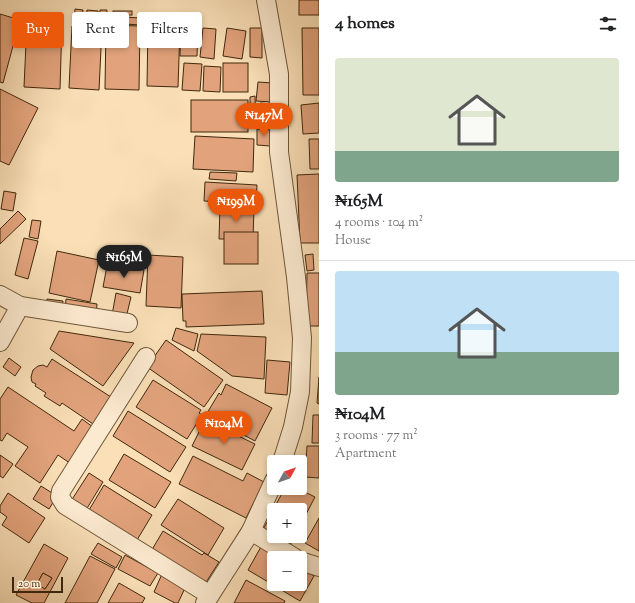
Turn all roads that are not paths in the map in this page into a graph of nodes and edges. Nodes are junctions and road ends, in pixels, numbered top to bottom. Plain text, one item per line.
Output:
1 (266, 0) edge
2 (0, 295) edge
3 (20, 306) junction
4 (128, 323) dead end
5 (0, 342) edge
6 (146, 357) dead end
7 (284, 455) edge
8 (268, 495) edge
9 (252, 531) junction
10 (284, 551) edge
11 (307, 563) edge
12 (319, 567) edge
13 (208, 599) edge

1 - 7 street
2 - 3 street
3 - 4 street
3 - 5 street
6 - 13 street
8 - 9 street
9 - 10 street
9 - 13 street
11 - 12 street

